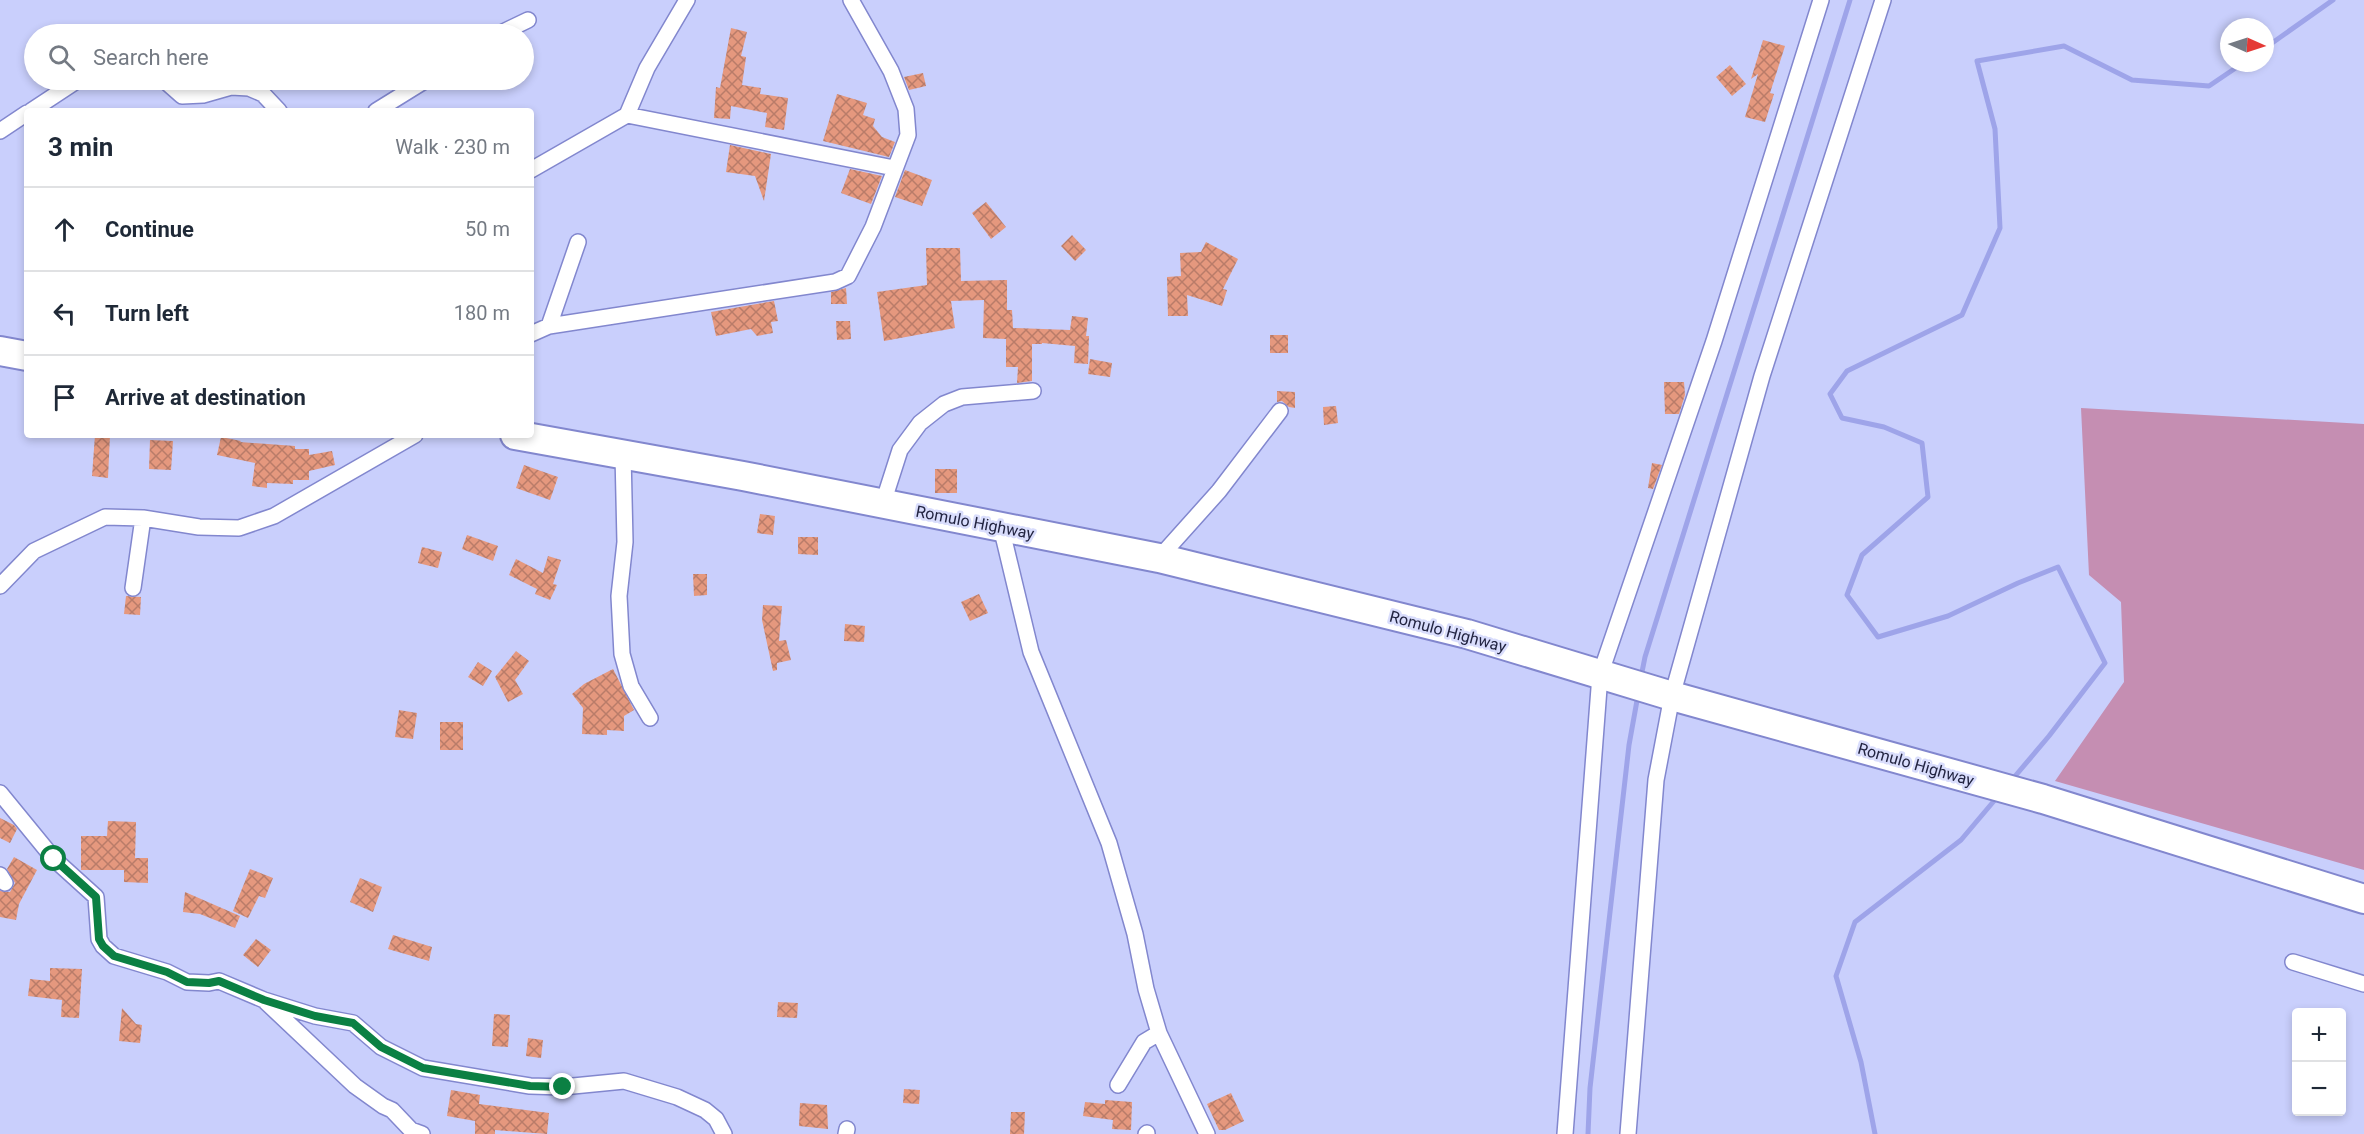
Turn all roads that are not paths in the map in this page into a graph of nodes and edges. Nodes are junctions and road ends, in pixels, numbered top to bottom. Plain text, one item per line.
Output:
1 (687, 0) edge
2 (850, 0) edge
3 (1821, 0) edge
4 (1883, 0) edge
5 (528, 20) dead end
6 (520, 24) edge
7 (63, 90) edge
8 (175, 90) edge
9 (220, 90) edge
10 (253, 90) edge
11 (410, 90) edge
12 (36, 108) edge
13 (276, 108) edge
14 (381, 108) edge
15 (627, 115) junction
16 (24, 116) edge
17 (0, 131) edge
18 (534, 168) edge
19 (894, 168) junction
20 (578, 242) dead end
21 (549, 326) junction
22 (534, 333) edge
23 (0, 351) edge
24 (24, 355) edge
25 (1032, 391) dead end
26 (1280, 411) dead end
27 (410, 438) edge
28 (532, 438) edge
29 (623, 454) junction
30 (883, 503) junction
31 (143, 518) junction
32 (1001, 527) junction
33 (1159, 558) junction
34 (0, 586) edge
35 (133, 588) dead end
36 (1606, 677) junction
37 (1668, 695) junction
38 (650, 718) dead end
39 (0, 793) edge
40 (2364, 899) edge
41 (2293, 962) dead end
42 (2364, 984) edge
43 (264, 1000) junction
44 (1159, 1033) junction
45 (1118, 1085) dead end
46 (422, 1134) edge
47 (724, 1134) edge
48 (1207, 1134) edge
49 (1565, 1134) edge
50 (1628, 1134) edge

1 - 15 street
2 - 19 street
3 - 36 street
4 - 37 street
5 - 6 street
7 - 12 street
8 - 9 street
10 - 13 street
11 - 14 street
15 - 18 street
15 - 19 street
16 - 17 street
19 - 21 street
20 - 21 street
21 - 22 street
23 - 24 highway
25 - 30 street
26 - 33 street
27 - 31 street
28 - 29 highway, Romulo Highway
29 - 30 highway, Romulo Highway
29 - 38 street
30 - 32 highway, Romulo Highway
31 - 34 street
31 - 35 street
32 - 33 highway, Romulo Highway
32 - 44 street
33 - 36 highway, Romulo Highway
36 - 37 highway, Romulo Highway
36 - 49 street
37 - 40 highway, Romulo Highway
37 - 50 street
39 - 43 street
41 - 42 street
43 - 46 street
43 - 47 street
44 - 45 street
44 - 48 street

